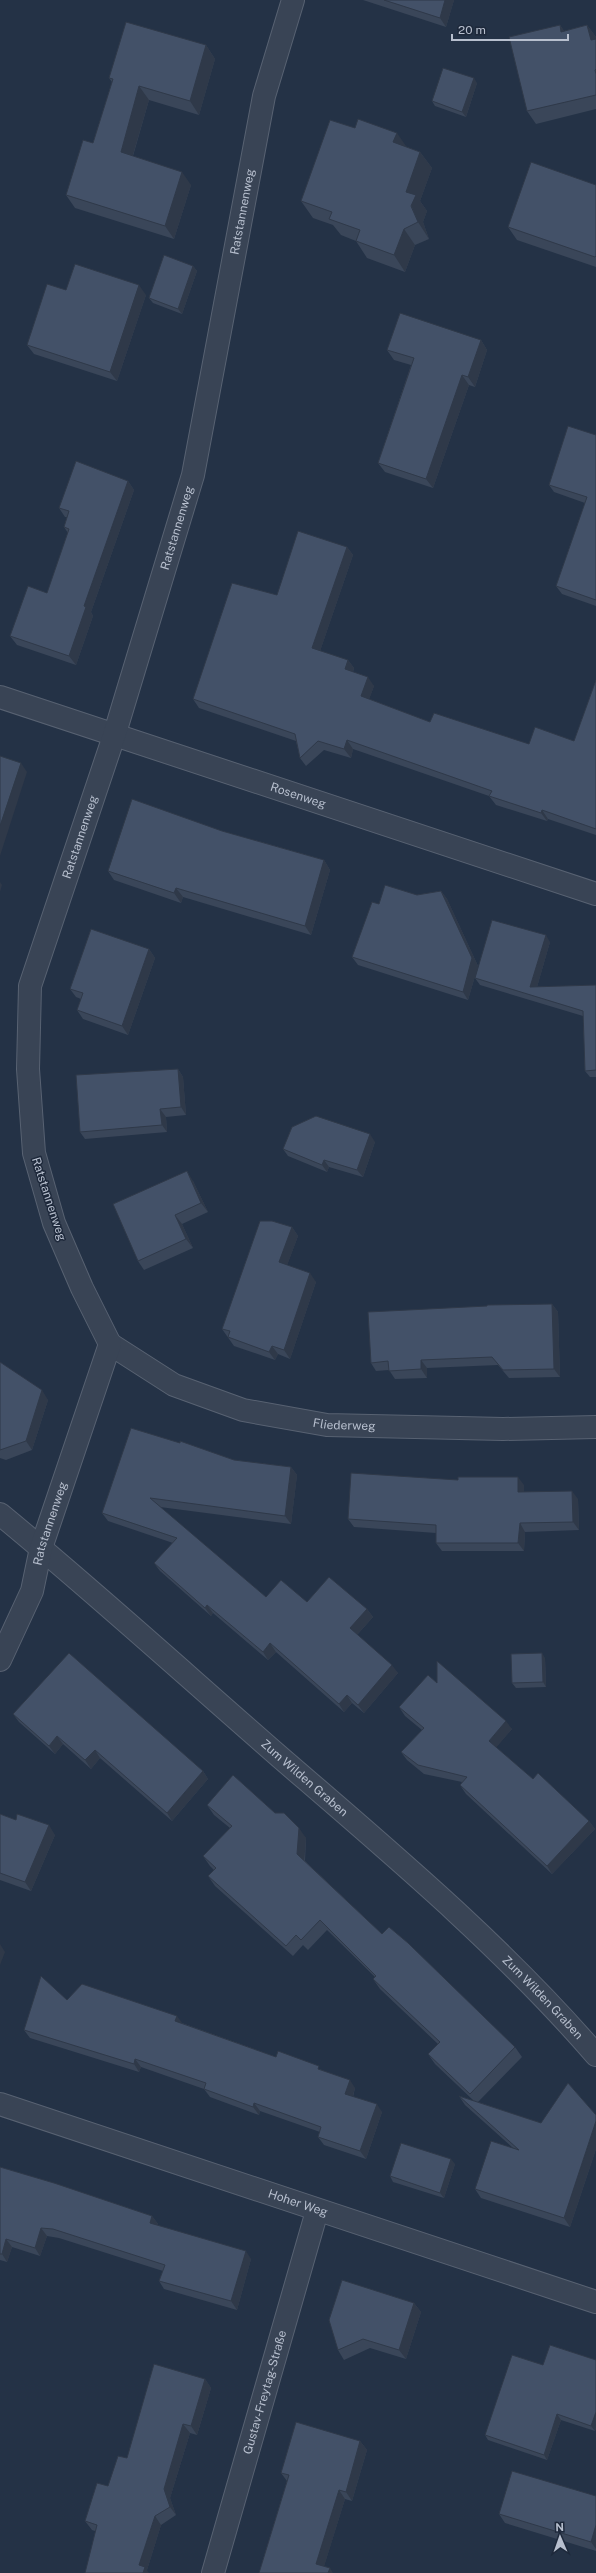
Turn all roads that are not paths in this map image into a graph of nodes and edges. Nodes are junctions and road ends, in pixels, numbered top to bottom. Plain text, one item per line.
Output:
1 (293, 0) edge
2 (0, 697) edge
3 (114, 736) junction
4 (596, 894) edge
5 (110, 1344) junction
6 (596, 1427) edge
7 (0, 1514) edge
8 (41, 1548) junction
9 (0, 1660) edge
10 (596, 2055) edge
11 (0, 2104) edge
12 (317, 2211) junction
13 (596, 2302) edge
14 (213, 2573) edge

1 - 3 street, Ratstannenweg
2 - 3 street, Rosenweg
3 - 4 street, Rosenweg
3 - 5 street, Ratstannenweg
5 - 6 street, Fliederweg
5 - 8 street, Ratstannenweg
7 - 8 street, Zum Wilden Graben
8 - 9 street, Ratstannenweg
8 - 10 street, Zum Wilden Graben
11 - 12 street, Hoher Weg
12 - 13 street, Hoher Weg
12 - 14 street, Gustav-Freytag-Straße

